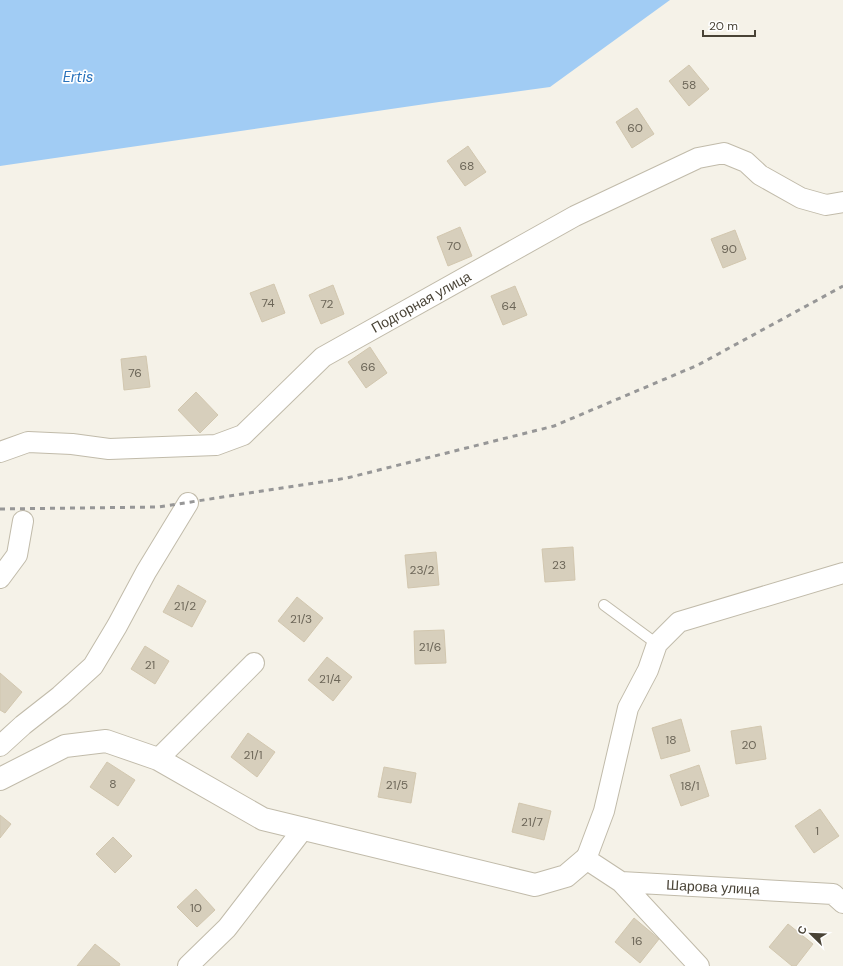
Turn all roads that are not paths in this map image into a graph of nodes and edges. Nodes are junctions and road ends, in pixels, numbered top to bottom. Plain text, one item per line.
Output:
1 (843, 202) edge
2 (0, 452) edge
3 (188, 503) dead end
4 (23, 521) dead end
5 (843, 573) edge
6 (0, 578) edge
7 (604, 605) dead end
8 (657, 644) junction
9 (254, 663) dead end
10 (0, 746) edge
11 (158, 759) junction
12 (0, 779) edge
13 (304, 828) junction
14 (586, 859) junction
15 (621, 882) junction
16 (843, 903) edge
17 (188, 966) edge
18 (699, 966) edge

1 - 2 street, Подгорная улица
3 - 10 street
4 - 6 street
5 - 8 street
7 - 8 lane
8 - 14 street
9 - 11 street
11 - 12 street
11 - 13 street
13 - 14 street
13 - 17 street
14 - 15 street
15 - 16 street, Шарова улица
15 - 18 street

